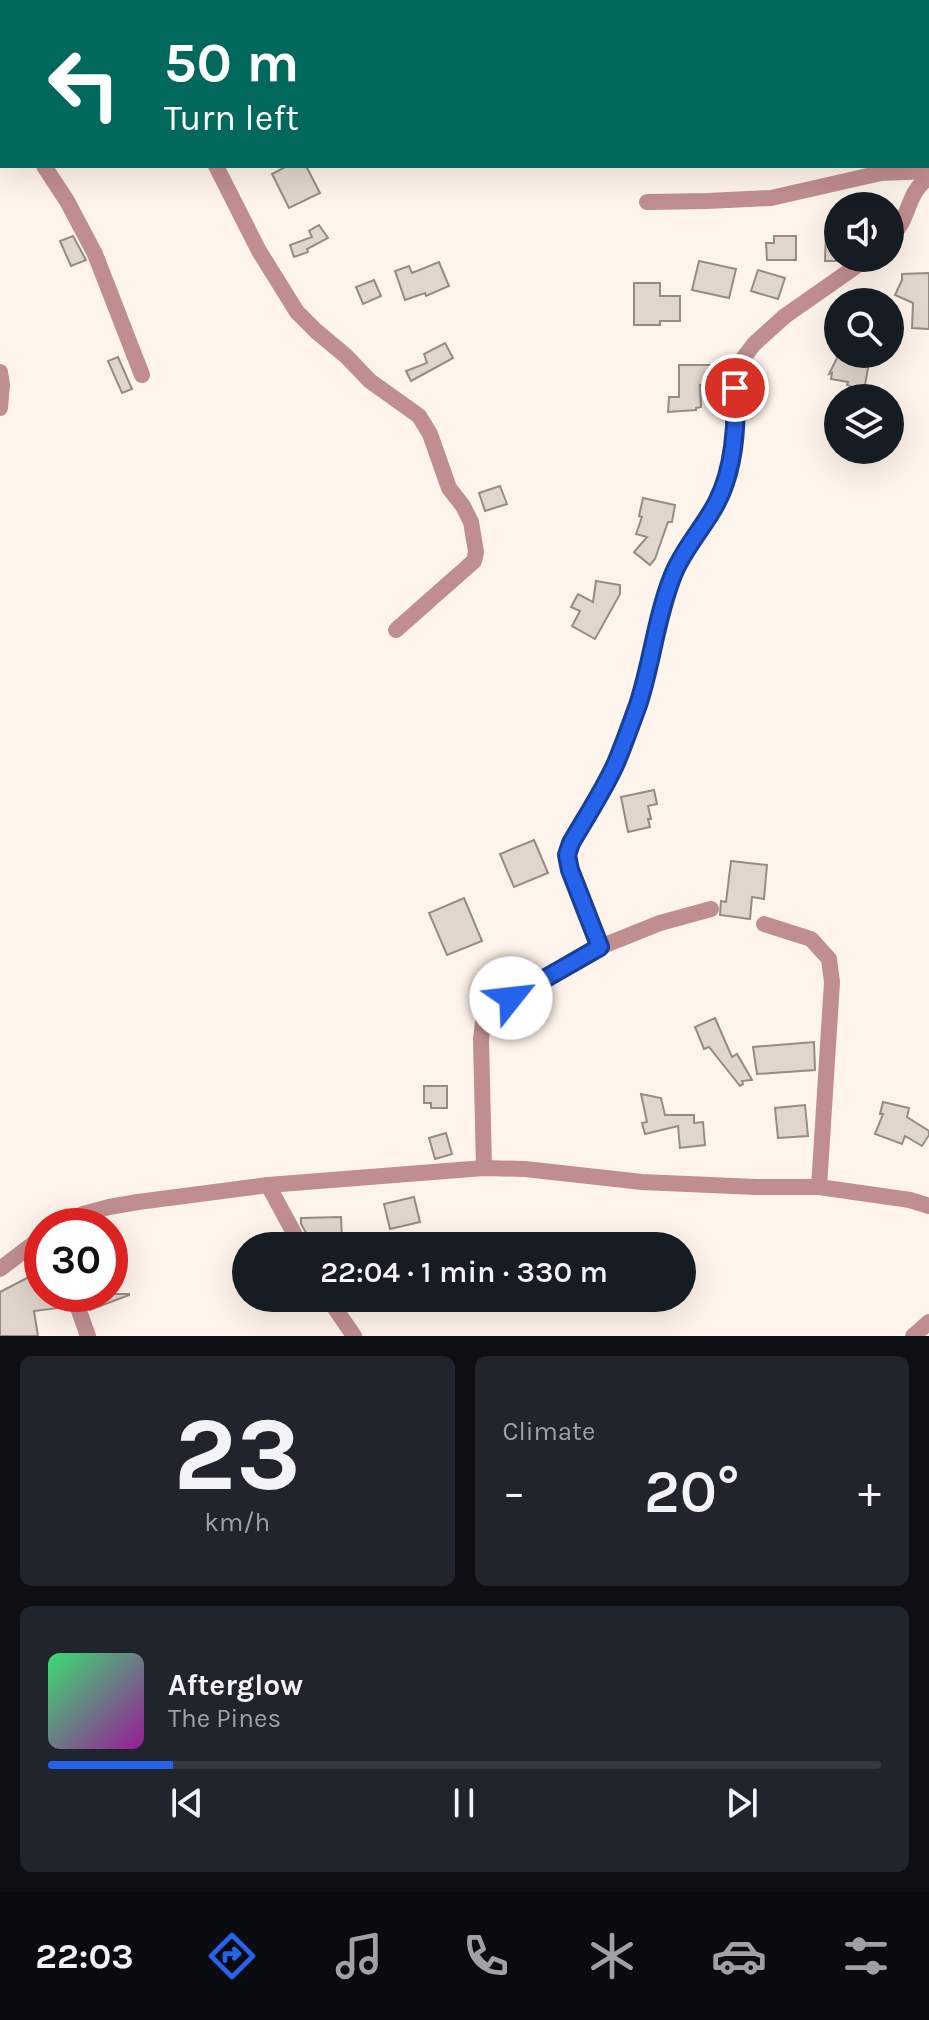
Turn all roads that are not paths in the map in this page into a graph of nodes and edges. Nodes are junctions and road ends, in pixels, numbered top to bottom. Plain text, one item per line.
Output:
1 (45, 168) edge
2 (217, 168) edge
3 (881, 170) edge
4 (929, 171) edge
5 (929, 178) edge
6 (647, 202) dead end
7 (904, 217) edge
8 (848, 272) edge
9 (0, 372) edge
10 (142, 375) dead end
11 (0, 408) edge
12 (396, 630) dead end
13 (711, 909) dead end
14 (764, 924) dead end
15 (600, 947) junction
16 (484, 1168) junction
17 (268, 1185) junction
18 (819, 1187) junction
19 (929, 1206) edge
20 (105, 1208) edge
21 (293, 1232) edge
22 (24, 1251) edge
23 (0, 1269) edge
24 (79, 1312) edge
25 (338, 1312) edge
26 (929, 1322) edge
27 (88, 1336) edge
28 (354, 1336) edge
29 (913, 1336) edge

1 - 10 street
2 - 12 street
3 - 4 street
3 - 6 street
5 - 7 street
8 - 15 street
9 - 11 street
13 - 15 street
14 - 18 street
15 - 16 street
16 - 17 street
16 - 18 street
17 - 20 street
17 - 21 street
18 - 19 street
22 - 23 street
24 - 27 street
25 - 28 street
26 - 29 street

